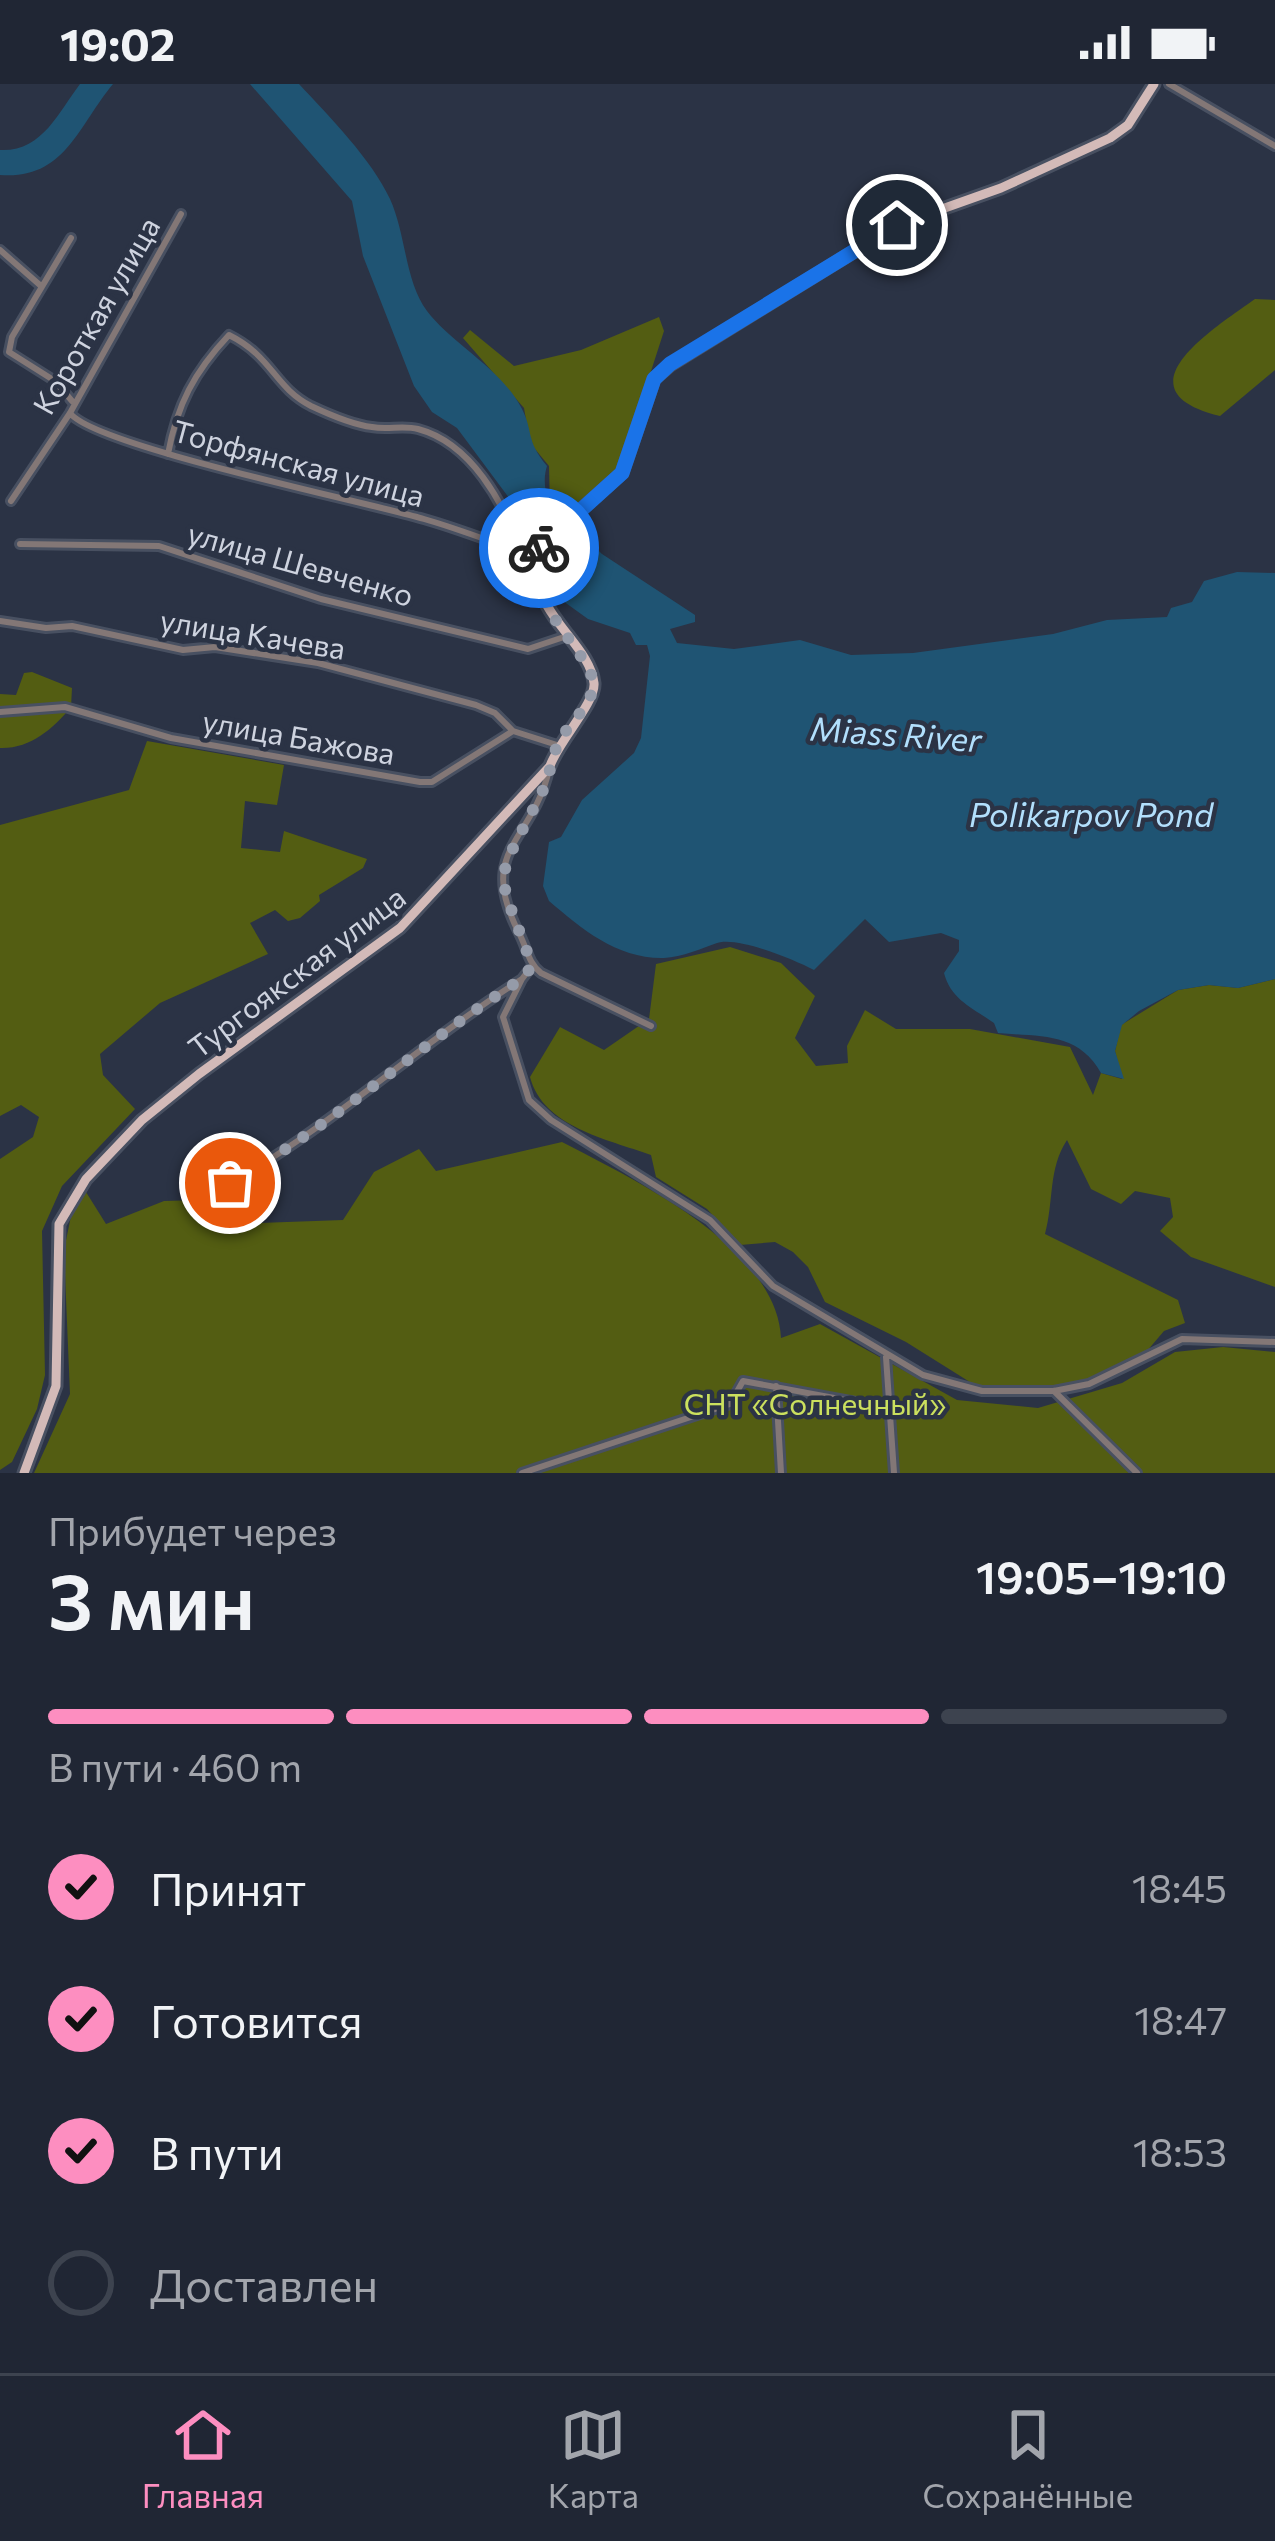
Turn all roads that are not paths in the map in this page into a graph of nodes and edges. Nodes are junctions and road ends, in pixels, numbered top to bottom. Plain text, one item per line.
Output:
1 (1154, 84) edge
2 (1169, 84) edge
3 (1275, 146) edge
4 (181, 214) dead end
5 (71, 238) dead end
6 (0, 250) edge
7 (41, 286) junction
8 (73, 402) junction
9 (70, 412) junction
10 (168, 454) junction
11 (11, 501) dead end
12 (20, 544) dead end
13 (521, 552) junction
14 (536, 559) junction
15 (0, 621) edge
16 (564, 637) junction
17 (0, 712) edge
18 (513, 731) junction
19 (557, 745) junction
20 (550, 766) junction
21 (532, 966) junction
22 (522, 979) junction
23 (651, 1026) dead end
24 (230, 1183) dead end
25 (1275, 1342) edge
26 (886, 1356) junction
27 (776, 1386) junction
28 (1054, 1391) junction
29 (888, 1408) junction
30 (24, 1473) edge
31 (522, 1473) edge
32 (782, 1473) edge
33 (894, 1473) edge
34 (1137, 1473) edge

1 - 14 main road
2 - 3 street
4 - 8 street, Короткая улица
5 - 7 street
6 - 7 street
7 - 8 street
8 - 9 street, Короткая улица
9 - 10 street, Торфянская улица
9 - 11 street, Короткая улица
10 - 13 street, Торфянская улица
10 - 13 street
12 - 16 street, улица Шевченко
13 - 14 street, Торфянская улица
14 - 16 main road, Тургоякская улица
15 - 18 street, улица Качева
16 - 19 main road, Тургоякская улица
17 - 18 street, улица Бажова
18 - 19 street, улица Качева
19 - 20 main road, Тургоякская улица
20 - 21 street
20 - 30 main road, Тургоякская улица
21 - 22 street
21 - 23 street
22 - 24 street
22 - 26 street
25 - 28 street
26 - 28 street
26 - 29 street
27 - 29 street
27 - 31 street
27 - 32 street
28 - 34 street
29 - 33 street

